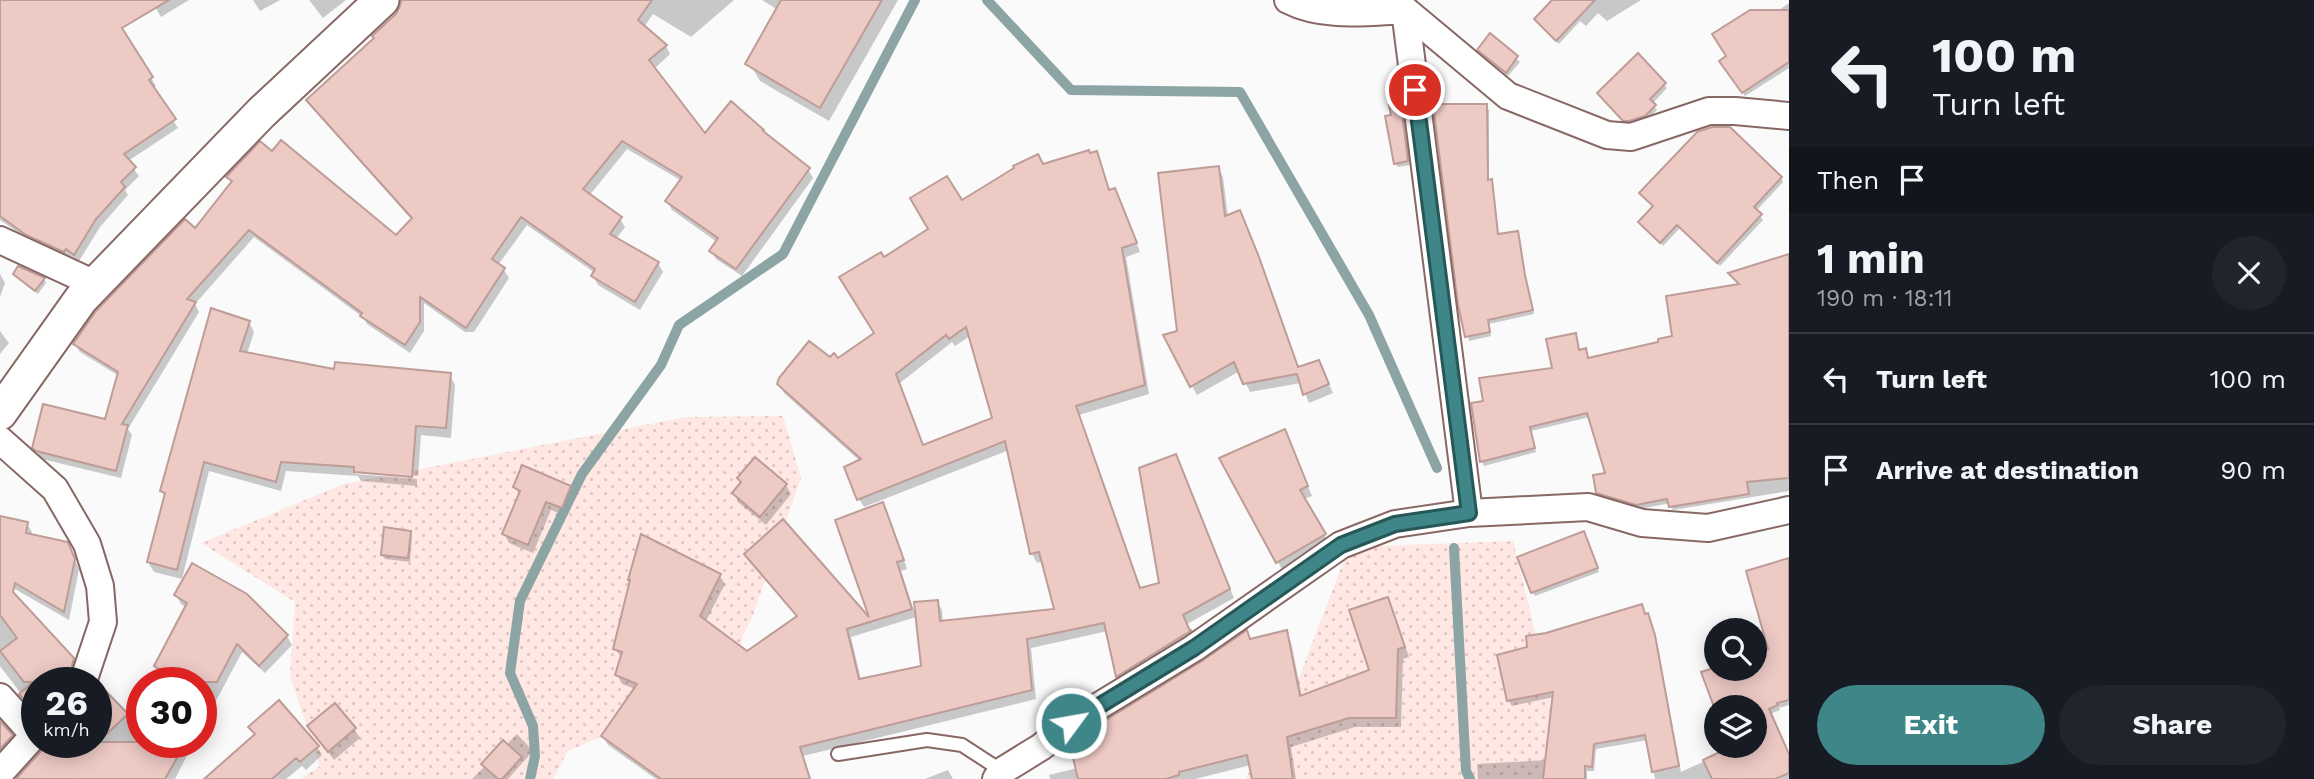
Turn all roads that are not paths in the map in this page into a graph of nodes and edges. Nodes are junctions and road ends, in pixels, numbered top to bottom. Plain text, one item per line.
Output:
1 (382, 0) edge
2 (1288, 0) edge
3 (1405, 10) junction
4 (1789, 116) edge
5 (0, 240) edge
6 (95, 284) junction
7 (0, 413) edge
8 (0, 440) edge
9 (1789, 510) edge
10 (1469, 513) junction
11 (88, 667) edge
12 (0, 697) edge
13 (21, 719) edge
14 (21, 749) edge
15 (838, 754) dead end
16 (0, 773) edge
17 (999, 775) edge

1 - 6 street
2 - 3 street
3 - 4 street
3 - 10 street
5 - 6 street
6 - 7 street
8 - 11 street
9 - 10 street
10 - 17 street
12 - 13 street
14 - 16 street
15 - 17 lane

